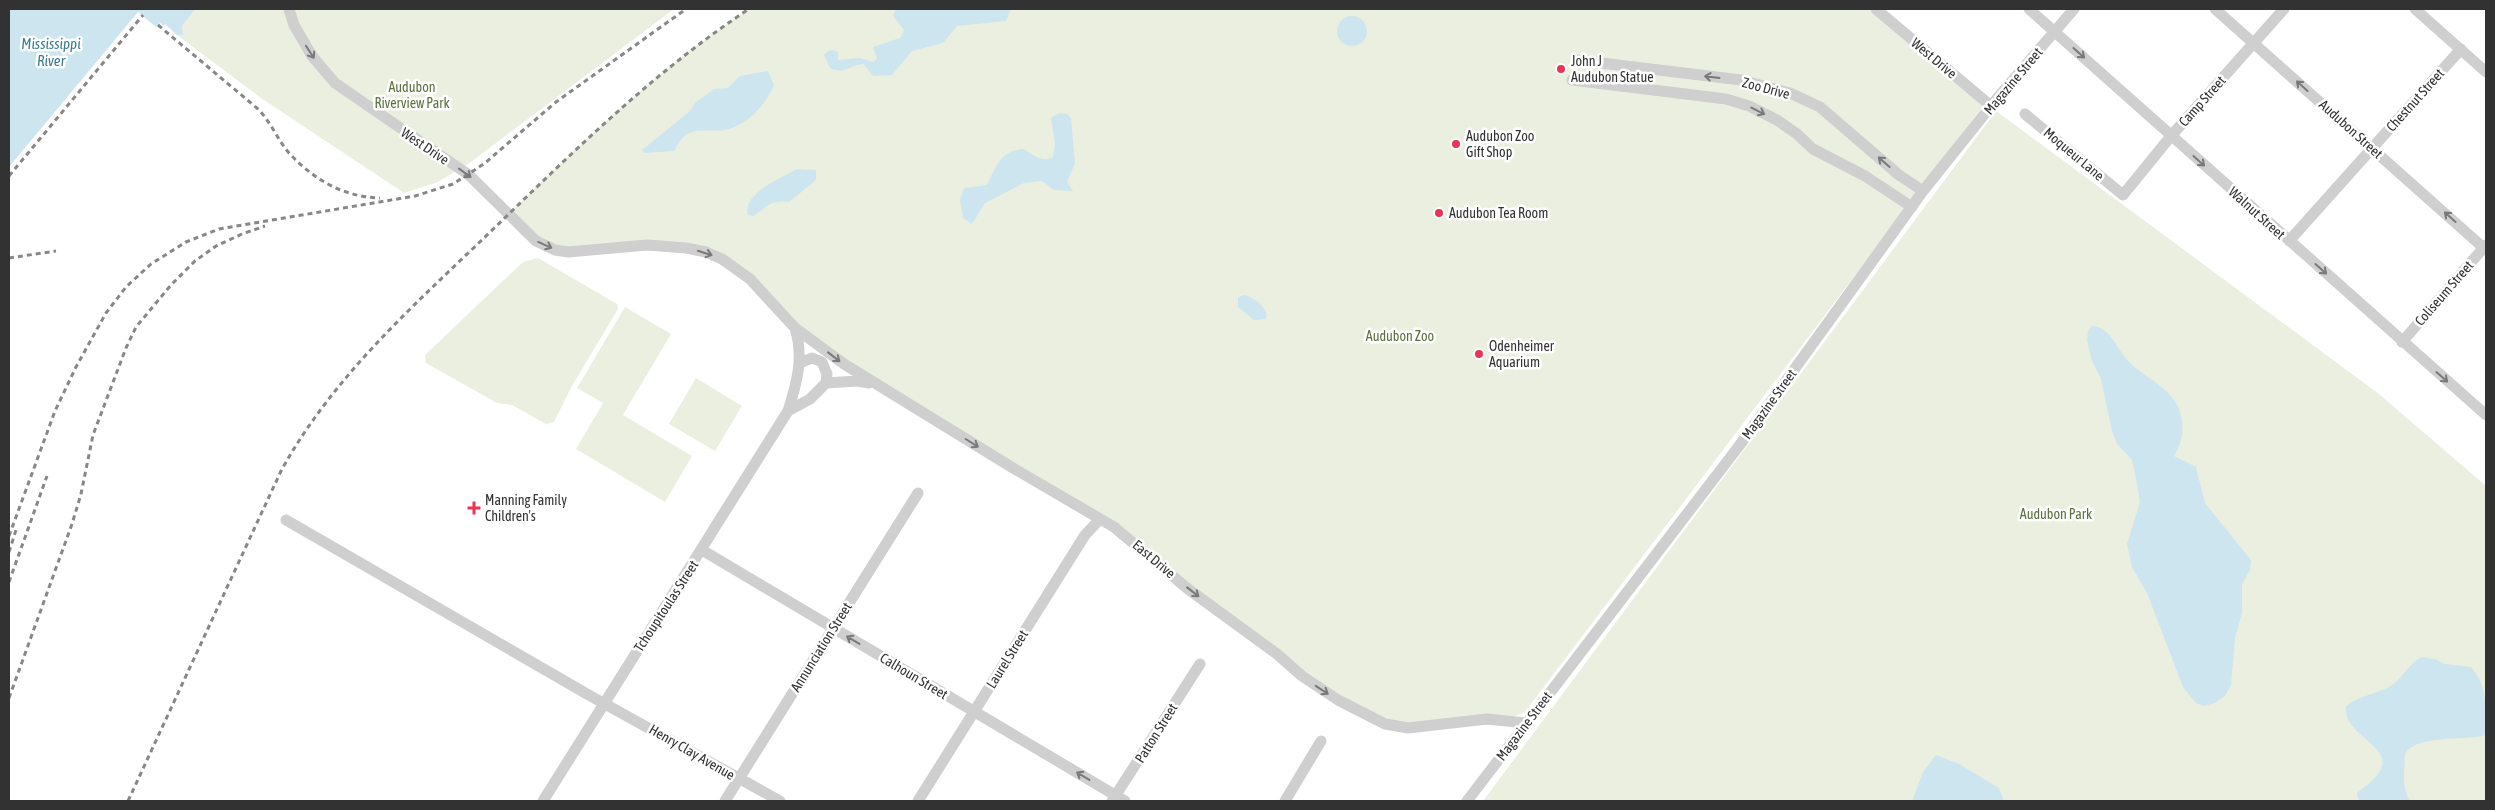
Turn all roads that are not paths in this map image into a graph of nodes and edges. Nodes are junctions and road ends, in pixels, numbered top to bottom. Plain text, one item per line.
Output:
1 (289, 9) edge
2 (2029, 9) edge
3 (2074, 9) edge
4 (2215, 9) edge
5 (2284, 9) edge
6 (2415, 9) edge
7 (1884, 11) edge
8 (2054, 31) junction
9 (2254, 43) junction
10 (2461, 49) junction
11 (1577, 60) dead end
12 (2486, 72) edge
13 (1572, 80) dead end
14 (1991, 106) junction
15 (2026, 114) dead end
16 (2171, 136) junction
17 (2372, 148) junction
18 (1923, 191) junction
19 (2123, 195) joint
20 (1912, 207) junction
21 (2289, 242) junction
22 (2486, 248) edge
23 (795, 328) junction
24 (2402, 342) junction
25 (800, 362) junction
26 (826, 383) junction
27 (874, 383) junction
28 (788, 411) junction
29 (2486, 415) edge
30 (918, 493) dead end
31 (1100, 519) junction
32 (286, 520) dead end
33 (702, 550) junction
34 (832, 628) junction
35 (1200, 664) dead end
36 (604, 702) junction
37 (974, 711) junction
38 (1526, 723) junction
39 (1321, 741) dead end
40 (740, 779) junction
41 (1118, 799) edge
42 (543, 801) edge
43 (725, 801) edge
44 (780, 801) edge
45 (918, 801) edge
46 (1285, 801) edge
47 (1467, 801) edge

1 -> 23 street, West Drive
2 - 8 street, Walnut Street
3 - 8 street, Magazine Street
4 - 9 street, Audubon Street
5 - 9 street, Camp Street
6 - 10 street
7 - 14 street, West Drive
8 - 14 street, Magazine Street
8 -> 16 street, Walnut Street
9 - 16 street, Camp Street
17 -> 9 street, Audubon Street
10 - 12 street
10 - 17 street, Chestnut Street
18 -> 11 street, Zoo Drive
13 -> 20 street, Zoo Drive
14 - 18 street, Magazine Street
15 - 19 street, Moqueur Lane
16 - 19 street, Camp Street
16 -> 21 street, Walnut Street
17 - 21 street, Chestnut Street
22 -> 17 street, Audubon Street
18 - 20 street, Magazine Street
20 - 38 street, Magazine Street
21 -> 24 street, Walnut Street
22 - 24 street, Coliseum Street
23 - 25 street, Tchoupitoulas Street
23 -> 27 street, East Drive
24 -> 29 street, Walnut Street
25 - 26 street
25 - 28 street, Tchoupitoulas Street
26 - 27 street
26 - 28 street, Tchoupitoulas Street
27 -> 31 street, East Drive
28 - 33 street, Tchoupitoulas Street
30 - 34 street, Annunciation Street
31 - 37 street, Laurel Street
31 -> 38 street, East Drive
32 - 36 street, Henry Clay Avenue
33 - 34 street, Calhoun Street
33 - 36 street, Tchoupitoulas Street
37 -> 34 street, Calhoun Street
34 - 40 street, Annunciation Street
35 - 41 street, Patton Street
36 - 40 street, Henry Clay Avenue
36 - 42 street, Tchoupitoulas Street
41 -> 37 street, Calhoun Street
37 - 45 street, Laurel Street
38 - 47 street, Magazine Street
39 - 46 street
40 - 43 street, Annunciation Street
40 - 44 street, Henry Clay Avenue

